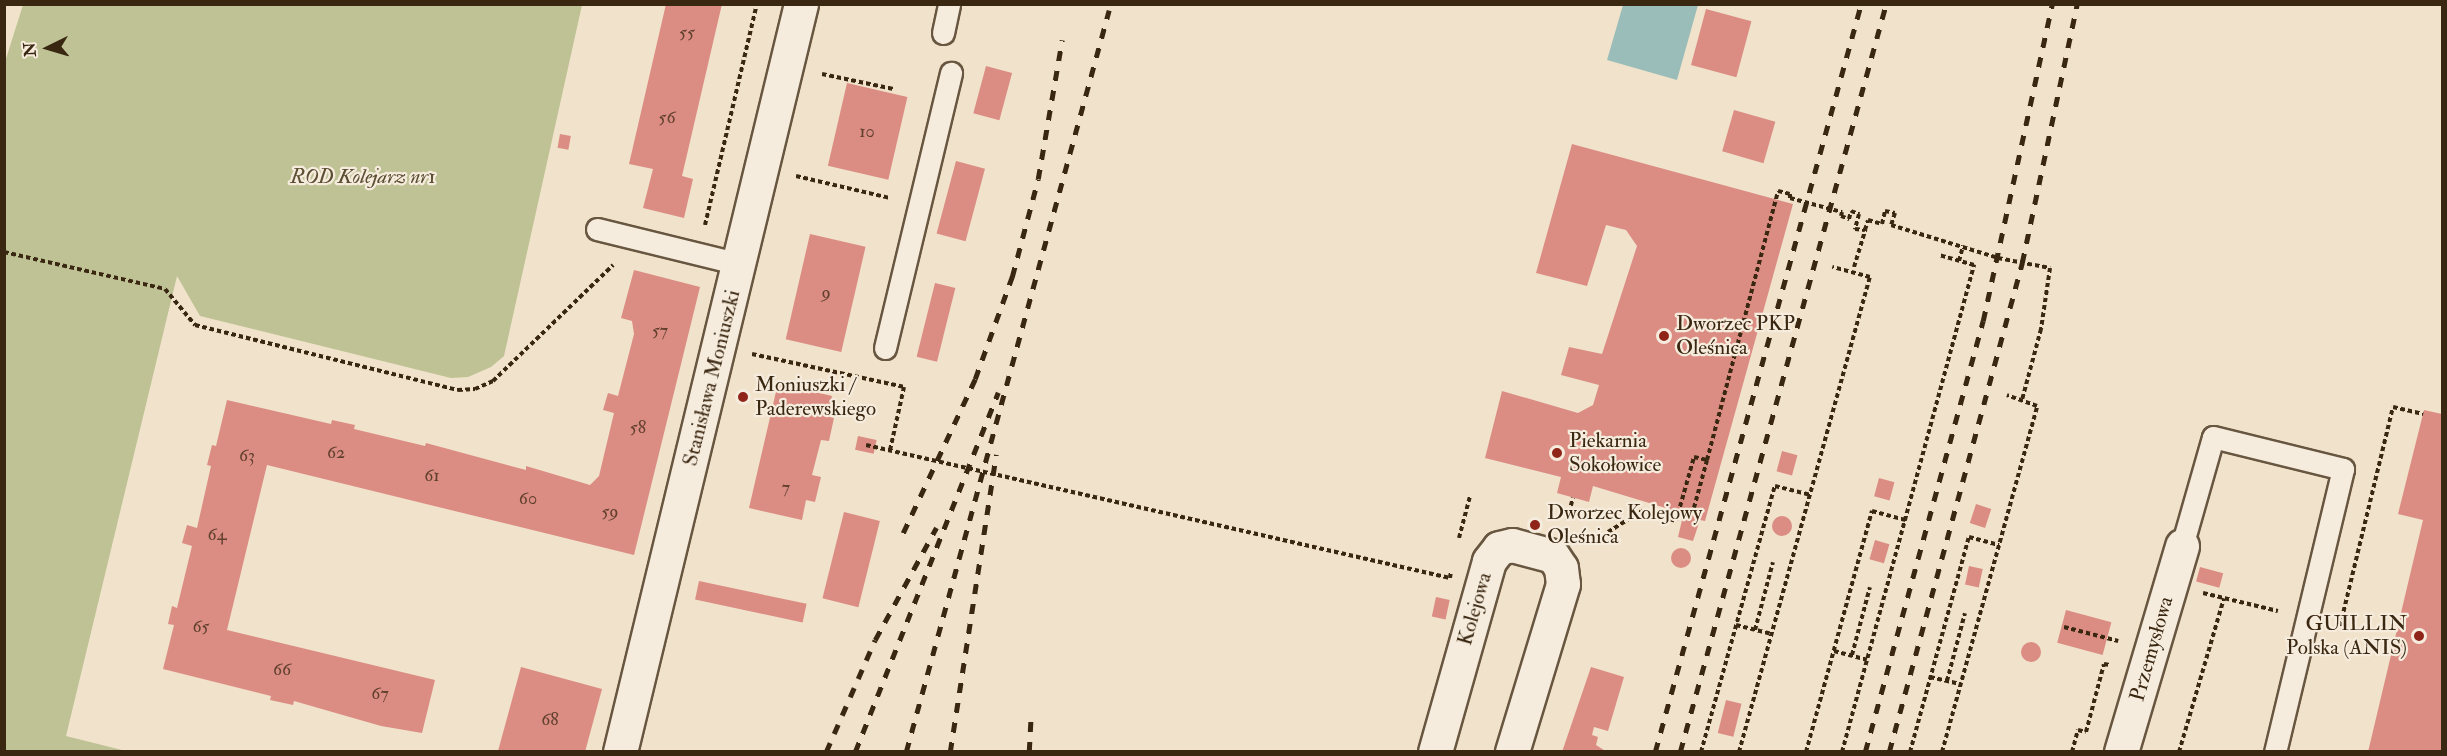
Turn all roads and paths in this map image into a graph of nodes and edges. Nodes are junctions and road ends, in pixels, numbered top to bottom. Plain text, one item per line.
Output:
1 (757, 4) edge
2 (801, 4) edge
3 (949, 4) edge
4 (943, 33) dead end
5 (951, 73) dead end
6 (819, 74) dead end
7 (892, 89) dead end
8 (785, 173) dead end
9 (901, 201) dead end
10 (597, 229) dead end
11 (1865, 230) junction
12 (1963, 246) junction
13 (4, 252) edge
14 (698, 254) junction
15 (1940, 255) dead end
16 (622, 259) dead end
17 (1959, 261) junction
18 (740, 264) junction
19 (1832, 267) dead end
20 (1854, 267) dead end
21 (885, 348) dead end
22 (743, 351) dead end
23 (2007, 395) dead end
24 (2022, 400) junction
25 (866, 445) dead end
26 (890, 450) junction
27 (1707, 460) junction
28 (1810, 495) junction
29 (1470, 496) dead end
30 (1573, 498) dead end
31 (1692, 515) dead end
32 (1567, 520) dead end
33 (1906, 520) junction
34 (1608, 532) dead end
35 (1459, 538) dead end
36 (1999, 545) junction
37 (2182, 546) joint
38 (1773, 562) dead end
39 (1451, 571) dead end
40 (1870, 588) dead end
41 (2224, 598) dead end
42 (1965, 613) dead end
43 (1736, 625) junction
44 (2064, 627) dead end
45 (1755, 630) junction
46 (1771, 634) junction
47 (2107, 638) dead end
48 (1834, 651) junction
49 (1852, 656) junction
50 (1868, 660) junction
51 (1930, 676) junction
52 (1947, 681) junction
53 (1961, 684) junction
54 (2078, 730) dead end
55 (620, 752) edge
56 (1435, 752) edge
57 (1512, 752) edge
58 (1701, 752) edge
59 (1739, 752) edge
60 (1806, 752) edge
61 (1842, 752) edge
62 (1910, 752) edge
63 (1942, 752) edge
64 (2072, 752) edge
65 (2121, 752) edge
66 (2179, 752) edge
67 (2275, 752) edge

1 - 14 path
2 - 18 street, Stanisława Moniuszki
3 - 4 lane
5 - 21 lane
6 - 7 path
8 - 9 path
10 - 14 lane
11 - 12 path
11 - 20 path
11 - 27 path
12 - 17 path
12 - 24 path
13 - 16 path
14 - 18 lane
15 - 17 path
17 - 33 path
18 - 55 street, Stanisława Moniuszki
19 - 28 path
22 - 26 path
23 - 24 path
24 - 36 path
25 - 26 path, bridge
26 - 39 path, bridge
27 - 31 path
27 - 34 path
28 - 43 path
28 - 46 path
29 - 35 path
30 - 32 path
33 - 48 path
33 - 50 path
36 - 51 path
36 - 53 path
37 - 65 street, Przemysłowa
37 - 67 lane
38 - 45 path
40 - 49 path
41 - 66 path
42 - 52 path
43 - 45 path
43 - 58 path
44 - 47 path
45 - 46 path
46 - 59 path
48 - 49 path
48 - 60 path
49 - 50 path
50 - 61 path
51 - 52 path
51 - 62 path
52 - 53 path
53 - 63 path
54 - 64 path
56 - 57 street, Kolejowa

